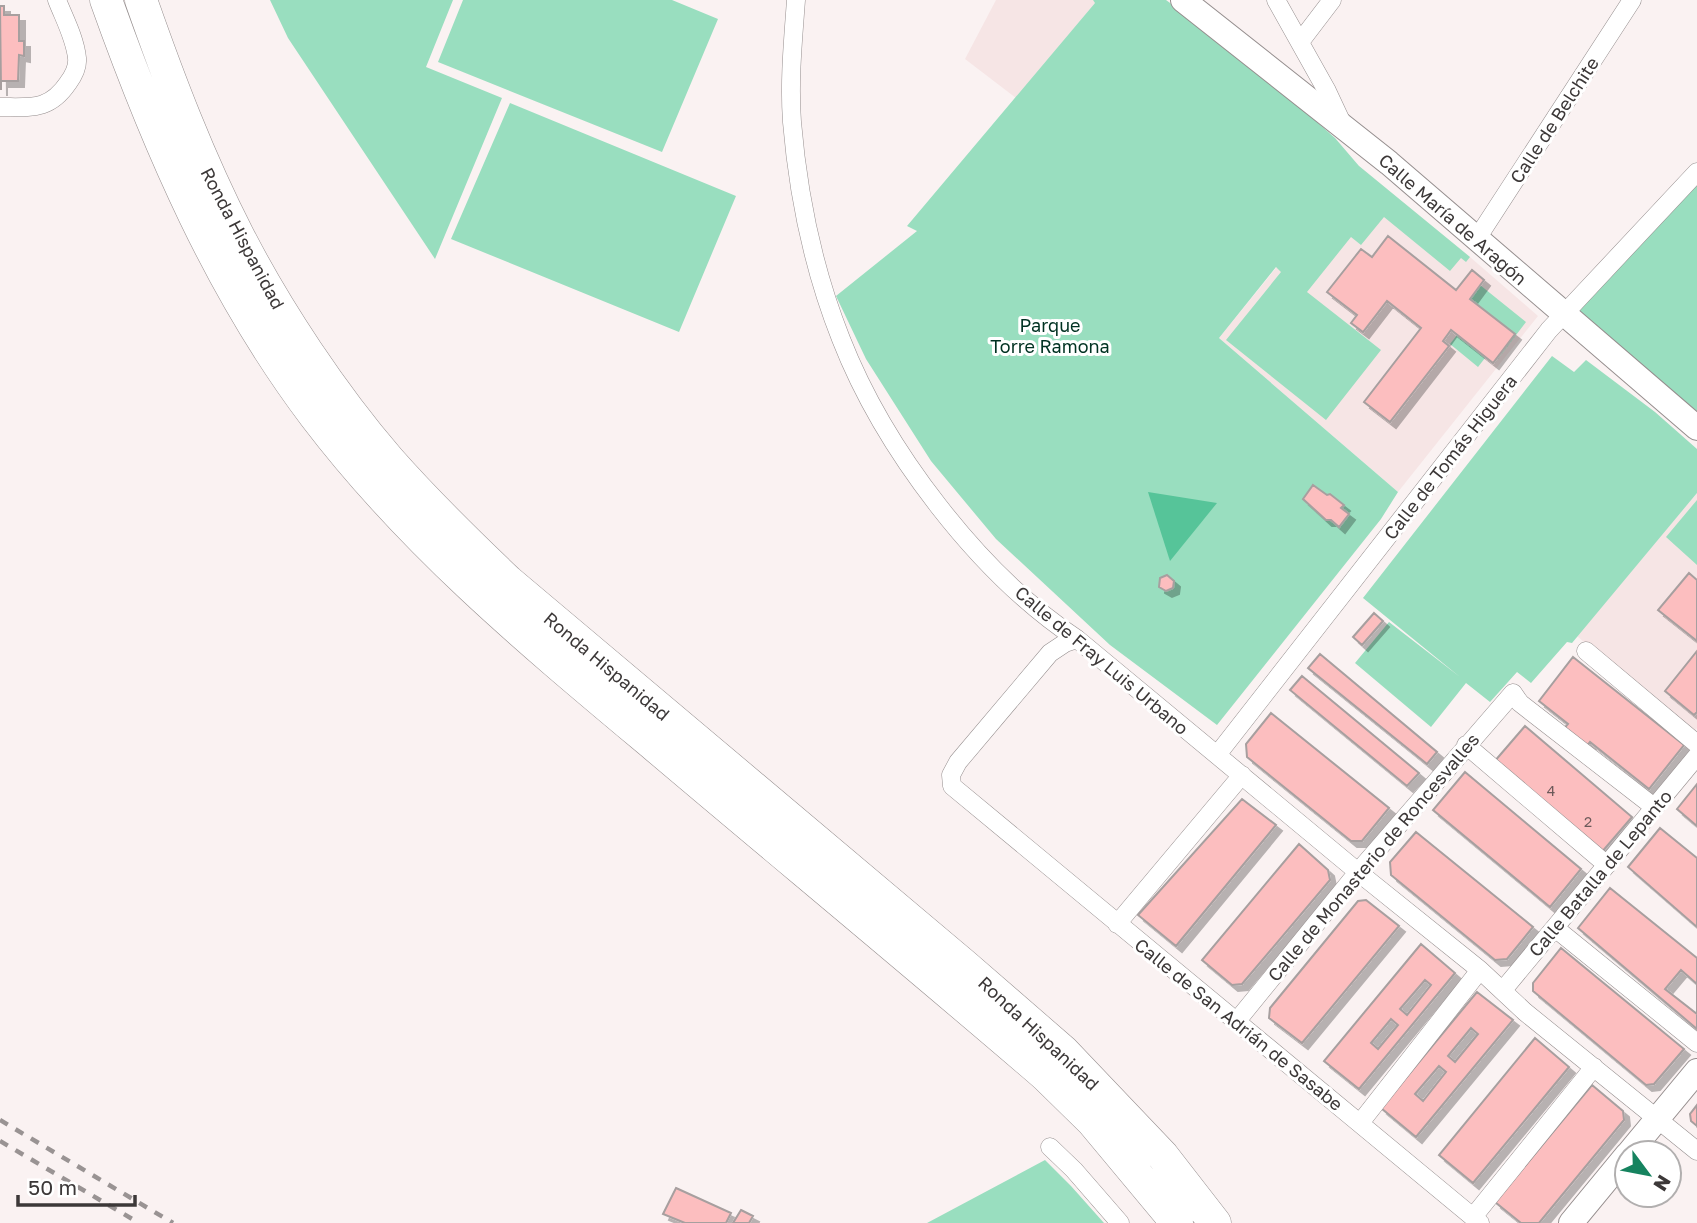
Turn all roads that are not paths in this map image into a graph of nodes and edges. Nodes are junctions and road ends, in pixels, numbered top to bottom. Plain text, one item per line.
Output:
1 (57, 0) edge
2 (94, 0) edge
3 (106, 0) edge
4 (141, 0) edge
5 (796, 0) edge
6 (805, 0) edge
7 (1184, 0) edge
8 (1276, 0) edge
9 (1332, 0) edge
10 (1632, 0) edge
11 (793, 36) junction
12 (121, 41) junction
13 (1300, 42) junction
14 (0, 107) edge
15 (1343, 126) junction
16 (1697, 172) edge
17 (1476, 240) junction
18 (1563, 313) junction
19 (1697, 428) edge
20 (1050, 621) junction
21 (1077, 639) junction
22 (1586, 651) dead end
23 (1050, 653) junction
24 (1697, 744) edge
25 (1466, 745) junction
26 (1217, 755) junction
27 (1697, 756) edge
28 (1237, 781) junction
29 (1654, 807) junction
30 (1607, 865) junction
31 (1358, 872) junction
32 (1122, 919) junction
33 (1555, 928) junction
34 (1475, 976) junction
35 (1503, 990) junction
36 (1236, 1022) junction
37 (1697, 1043) edge
38 (1697, 1071) edge
39 (1590, 1072) junction
40 (1366, 1116) junction
41 (1657, 1119) junction
42 (1640, 1139) edge
43 (1050, 1147) dead end
44 (1697, 1151) edge
45 (1613, 1172) edge
46 (1477, 1220) edge
47 (1120, 1223) edge
48 (1177, 1223) edge
49 (1215, 1223) edge
50 (1571, 1223) edge

1 - 14 street
2 - 12 street, Ronda Hispanidad
3 - 12 highway, Ronda Hispanidad
4 - 49 highway, Ronda Hispanidad
5 - 11 street, Calle de Fray Luis Urbano
6 - 11 street, Calle de Fray Luis Urbano
7 - 15 street, Calle María de Aragón
8 - 13 street, Calle María de Aragón
9 - 13 street
10 - 17 street, Calle de Belchite
11 - 20 street, Calle de Fray Luis Urbano
12 - 48 highway, Ronda Hispanidad
13 - 15 street, Calle María de Aragón
15 - 17 street, Calle María de Aragón
16 - 18 street, Calle de Tomás Higuera
17 - 18 street, Calle María de Aragón
18 - 19 street, Calle María de Aragón
18 - 26 street, Calle de Tomás Higuera
20 - 21 street, Calle de Fray Luis Urbano
20 - 23 street
21 - 23 street, Calle de San Adrián de Sasabe
21 - 26 street, Calle de Fray Luis Urbano
22 - 24 street
23 - 32 street, Calle de San Adrián de Sasabe
25 - 29 street, Calle de Monasterio de Roncesvalles
25 - 30 street
25 - 31 street, Calle de Monasterio de Roncesvalles
26 - 28 street, Calle de Fray Luis Urbano
27 - 29 street, Calle Batalla de Lepanto
28 - 31 street, Calle de Fray Luis Urbano
28 - 32 street
29 - 30 street, Calle Batalla de Lepanto
30 - 33 street, Calle Batalla de Lepanto
31 - 34 street, Calle de Fray Luis Urbano
31 - 36 street, Calle de Monasterio de Roncesvalles
32 - 36 street, Calle de San Adrián de Sasabe
33 - 35 street, Calle Batalla de Lepanto
33 - 37 street
34 - 35 street, Calle de Fray Luis Urbano
34 - 40 street
35 - 39 street, Calle de Fray Luis Urbano
36 - 40 street, Calle de San Adrián de Sasabe
38 - 41 street
39 - 41 street, Calle de Fray Luis Urbano
39 - 46 street, Calle de San Adrián de Sasabe
40 - 46 street, Calle de San Adrián de Sasabe
41 - 42 street
41 - 44 street, Calle de Fray Luis Urbano
43 - 47 street
45 - 50 street

